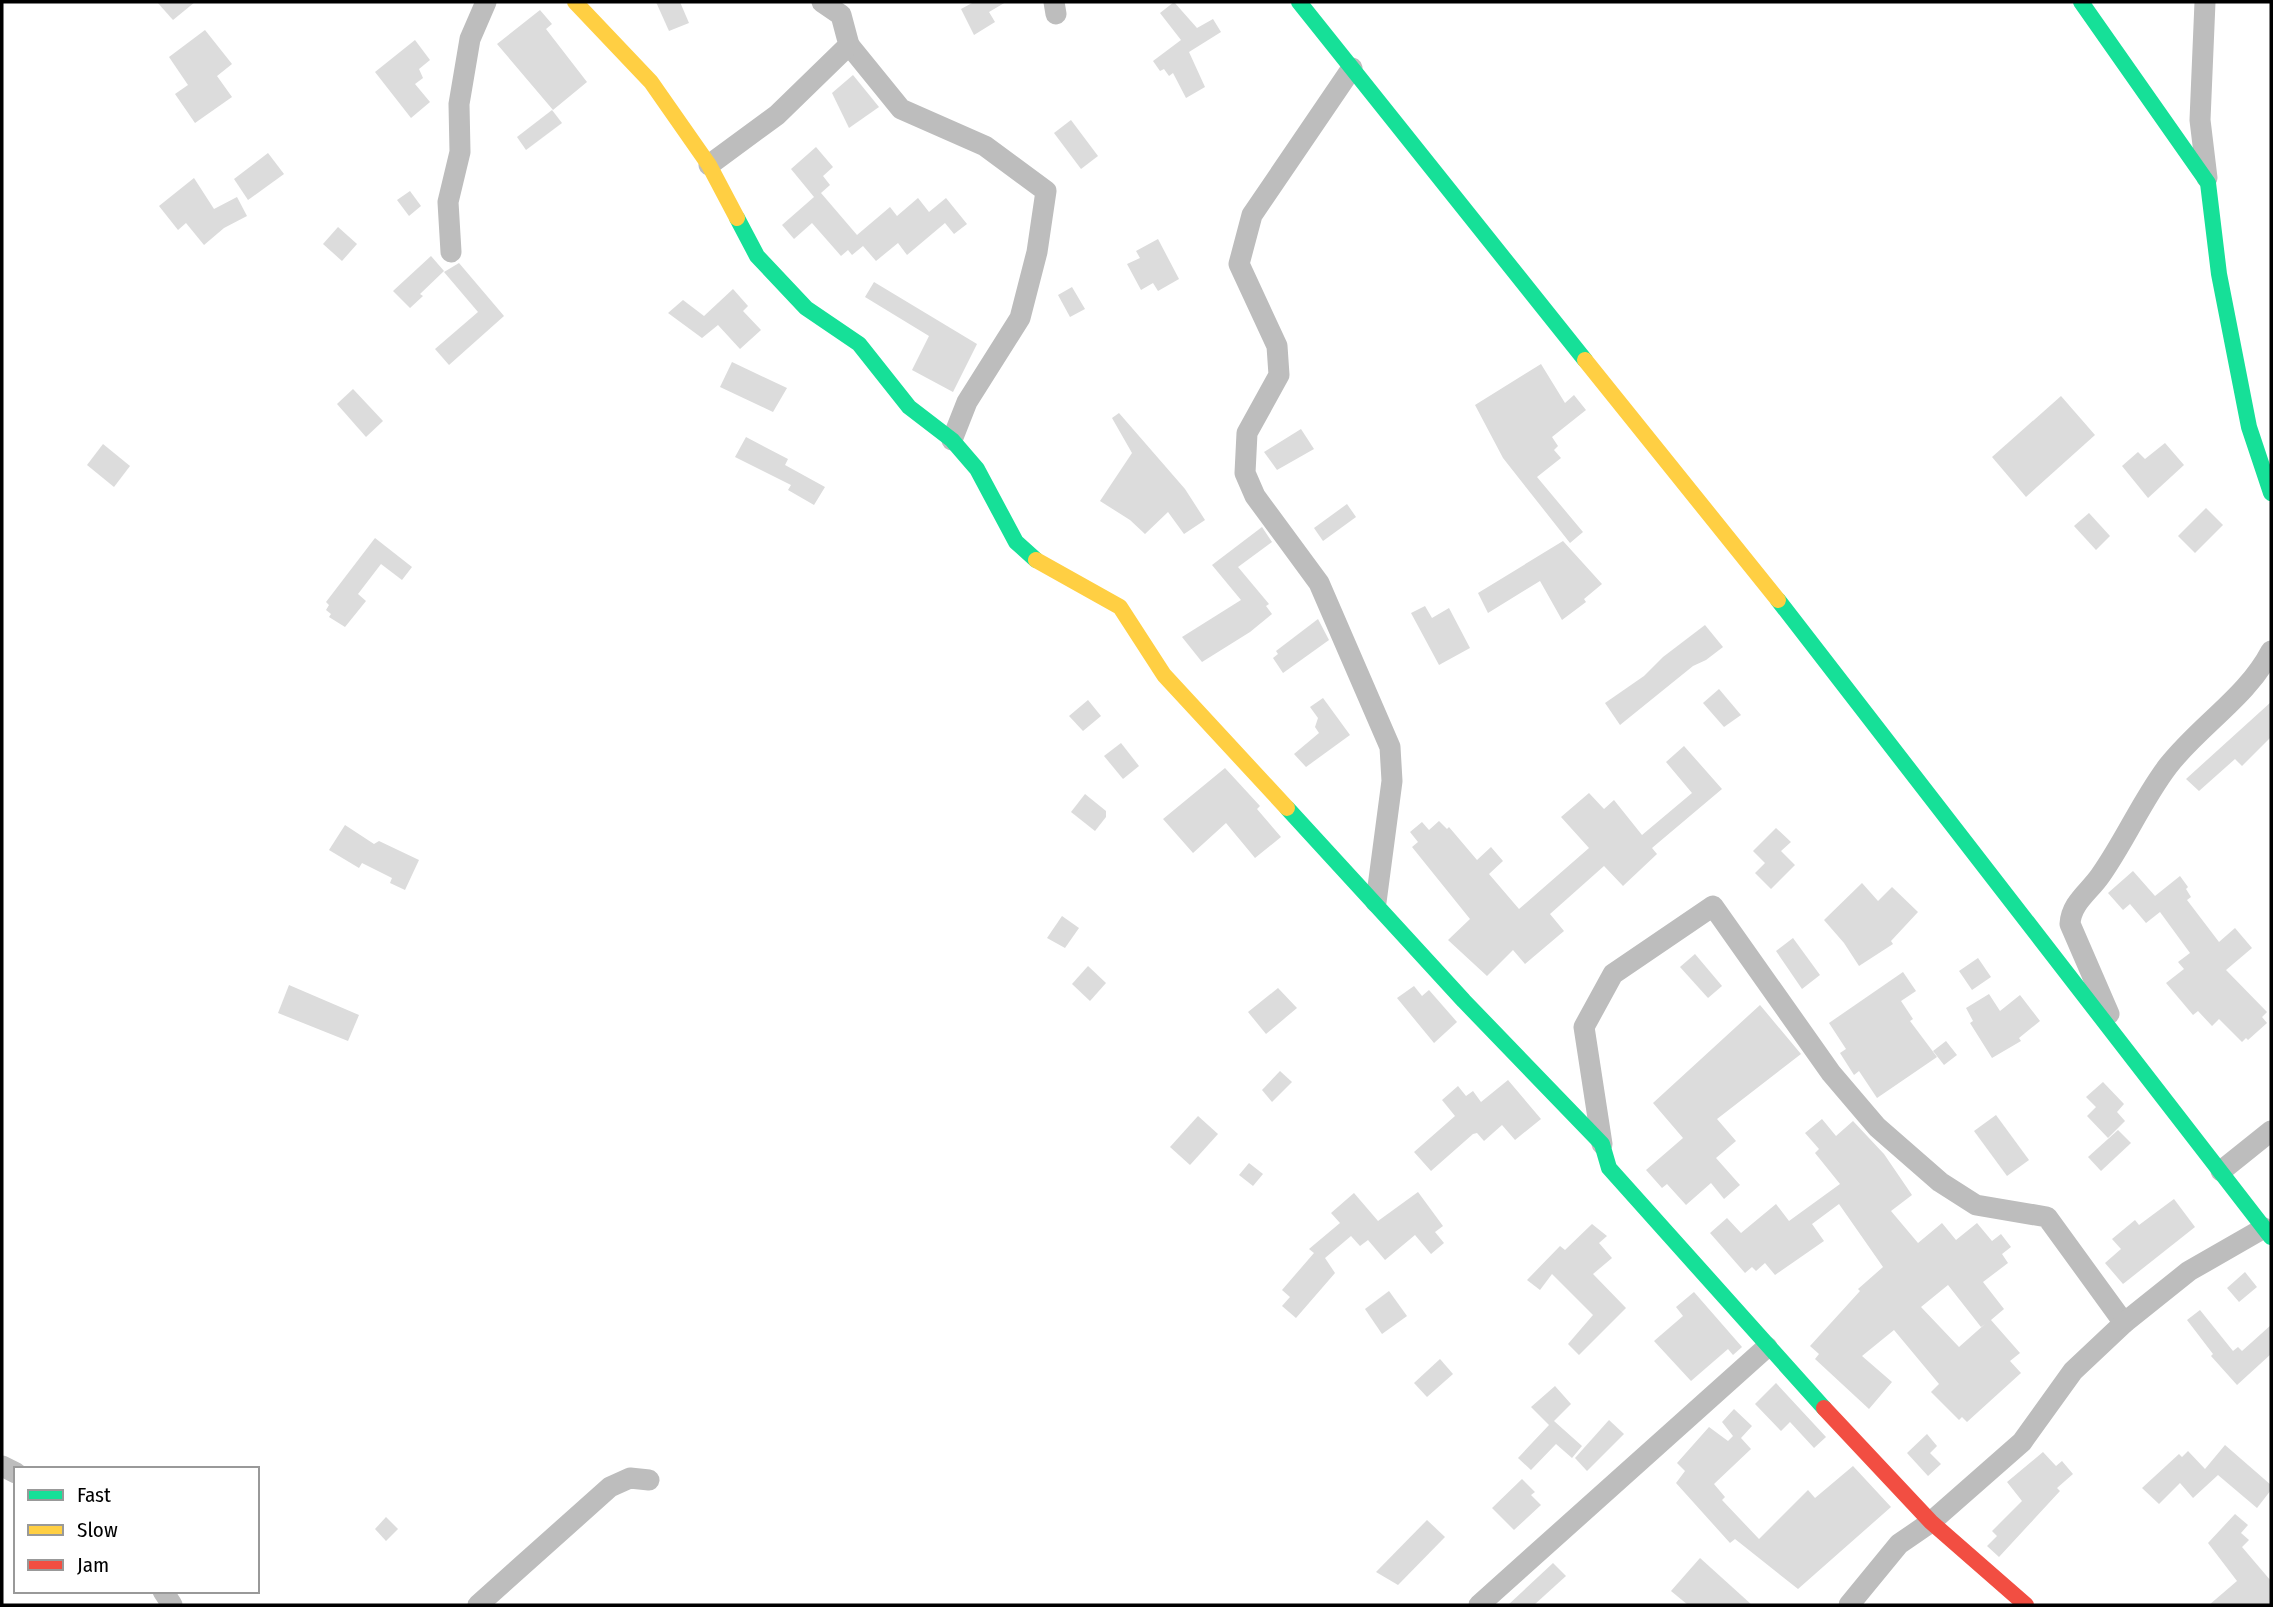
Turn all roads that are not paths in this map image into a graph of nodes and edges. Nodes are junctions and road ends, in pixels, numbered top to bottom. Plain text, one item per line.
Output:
1 (486, 2) edge
2 (575, 2) edge
3 (822, 2) edge
4 (1299, 2) edge
5 (2081, 2) edge
6 (2205, 2) edge
7 (849, 45) junction
8 (1352, 68) junction
9 (709, 165) junction
10 (2208, 183) junction
11 (451, 251) dead end
12 (952, 440) junction
13 (2271, 494) edge
14 (2271, 651) edge
15 (1376, 902) junction
16 (2120, 1042) junction
17 (2271, 1131) edge
18 (1602, 1144) junction
19 (2221, 1171) junction
20 (2268, 1232) edge
21 (2124, 1323) junction
22 (1767, 1347) junction
23 (649, 1480) dead end
24 (1931, 1522) junction
25 (478, 1605) edge
26 (1479, 1605) edge
27 (1849, 1605) edge
28 (2026, 1605) edge

1 - 11 street
2 - 9 street
3 - 7 street
4 - 8 street
5 - 10 street
6 - 10 street
7 - 9 street
7 - 12 street
8 - 15 street
8 - 16 street
9 - 12 street
10 - 13 street
12 - 15 street
14 - 16 street
15 - 18 street
16 - 19 street
17 - 19 street
18 - 21 street
18 - 22 street
19 - 20 street
20 - 21 street
21 - 24 street
22 - 24 street
22 - 26 street
23 - 25 street
24 - 27 street
24 - 28 street

